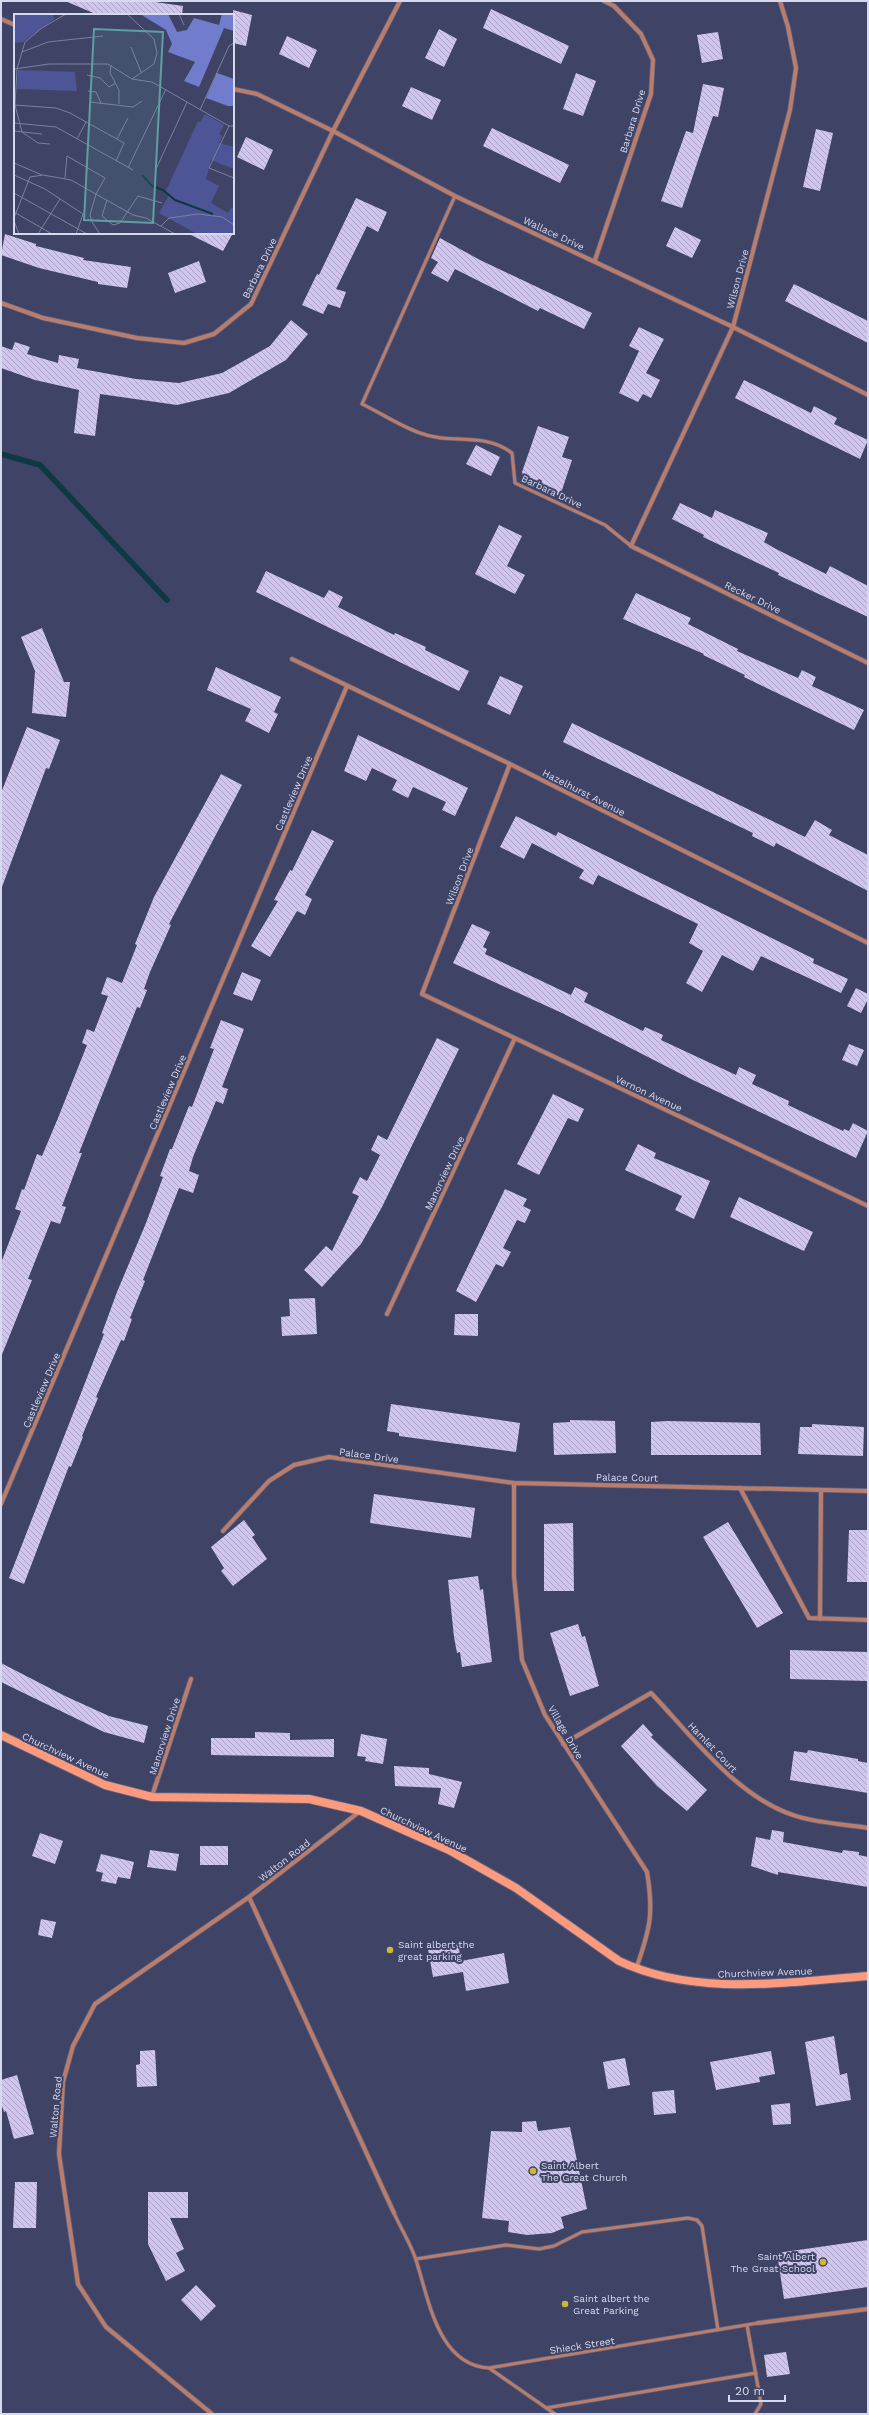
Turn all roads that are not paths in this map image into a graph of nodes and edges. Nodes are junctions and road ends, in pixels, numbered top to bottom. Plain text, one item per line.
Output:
1 (400, 1) edge
2 (604, 1) edge
3 (780, 1) edge
4 (1, 19) edge
5 (14, 25) edge
6 (234, 89) edge
7 (333, 131) junction
8 (455, 196) junction
9 (595, 260) junction
10 (1, 302) edge
11 (733, 327) junction
12 (868, 395) edge
13 (631, 546) junction
14 (292, 659) dead end
15 (868, 663) edge
16 (347, 686) junction
17 (510, 764) junction
18 (868, 943) edge
19 (422, 994) joint
20 (515, 1038) junction
21 (868, 1206) edge
22 (387, 1314) dead end
23 (514, 1483) junction
24 (740, 1488) junction
25 (821, 1490) junction
26 (868, 1491) edge
27 (1, 1504) edge
28 (223, 1531) dead end
29 (820, 1619) junction
30 (868, 1620) edge
31 (191, 1679) dead end
32 (1, 1735) edge
33 (563, 1744) junction
34 (152, 1797) junction
35 (361, 1811) junction
36 (868, 1828) edge
37 (249, 1897) junction
38 (636, 1969) junction
39 (868, 1976) edge
40 (394, 2214) joint
41 (416, 2259) junction
42 (868, 2309) edge
43 (758, 2323) joint
44 (747, 2325) junction
45 (718, 2330) junction
46 (489, 2368) junction
47 (756, 2373) junction
48 (546, 2408) junction
49 (212, 2414) edge
50 (555, 2414) edge
51 (755, 2414) edge

1 - 7 street, Barbara Drive
2 - 9 street, Barbara Drive
3 - 11 street, Wilson Drive
4 - 5 street
6 - 7 street, Wallace Drive
7 - 8 street, Wallace Drive
7 - 10 street, Barbara Drive
8 - 9 street, Wallace Drive
8 - 13 lane, Barbara Drive
9 - 11 street, Wallace Drive
11 - 12 street, Wallace Drive
11 - 13 street, Wilson Drive
13 - 15 street, Recker Drive
14 - 16 street, Hazelhurst Avenue
16 - 17 street, Hazelhurst Avenue
16 - 27 street, Castleview Drive
17 - 18 street, Hazelhurst Avenue
17 - 19 street, Wilson Drive
19 - 20 street, Vernon Avenue
20 - 21 street, Vernon Avenue
20 - 22 street, Manorview Drive
23 - 24 street, Palace Court
23 - 28 street, Palace Drive
23 - 33 street, Village Drive
24 - 25 street, Palace Court
24 - 29 street
25 - 26 street, Palace Court
25 - 29 street
29 - 30 street
31 - 34 street, Manorview Drive
32 - 34 street, Churchview Avenue
33 - 36 street, Hamlet Court
33 - 38 street, Village Drive
34 - 35 street, Churchview Avenue
35 - 37 street, Walton Road
35 - 38 street, Churchview Avenue
37 - 40 street
37 - 49 street, Walton Road
38 - 39 street, Churchview Avenue
40 - 41 lane, Shieck Street
41 - 45 lane
41 - 46 lane, Shieck Street
42 - 43 street, Shieck Street
43 - 44 lane, Shieck Street
44 - 45 lane, Shieck Street
44 - 47 lane
45 - 46 lane, Shieck Street
46 - 48 lane
47 - 48 lane
47 - 51 lane
48 - 50 lane

